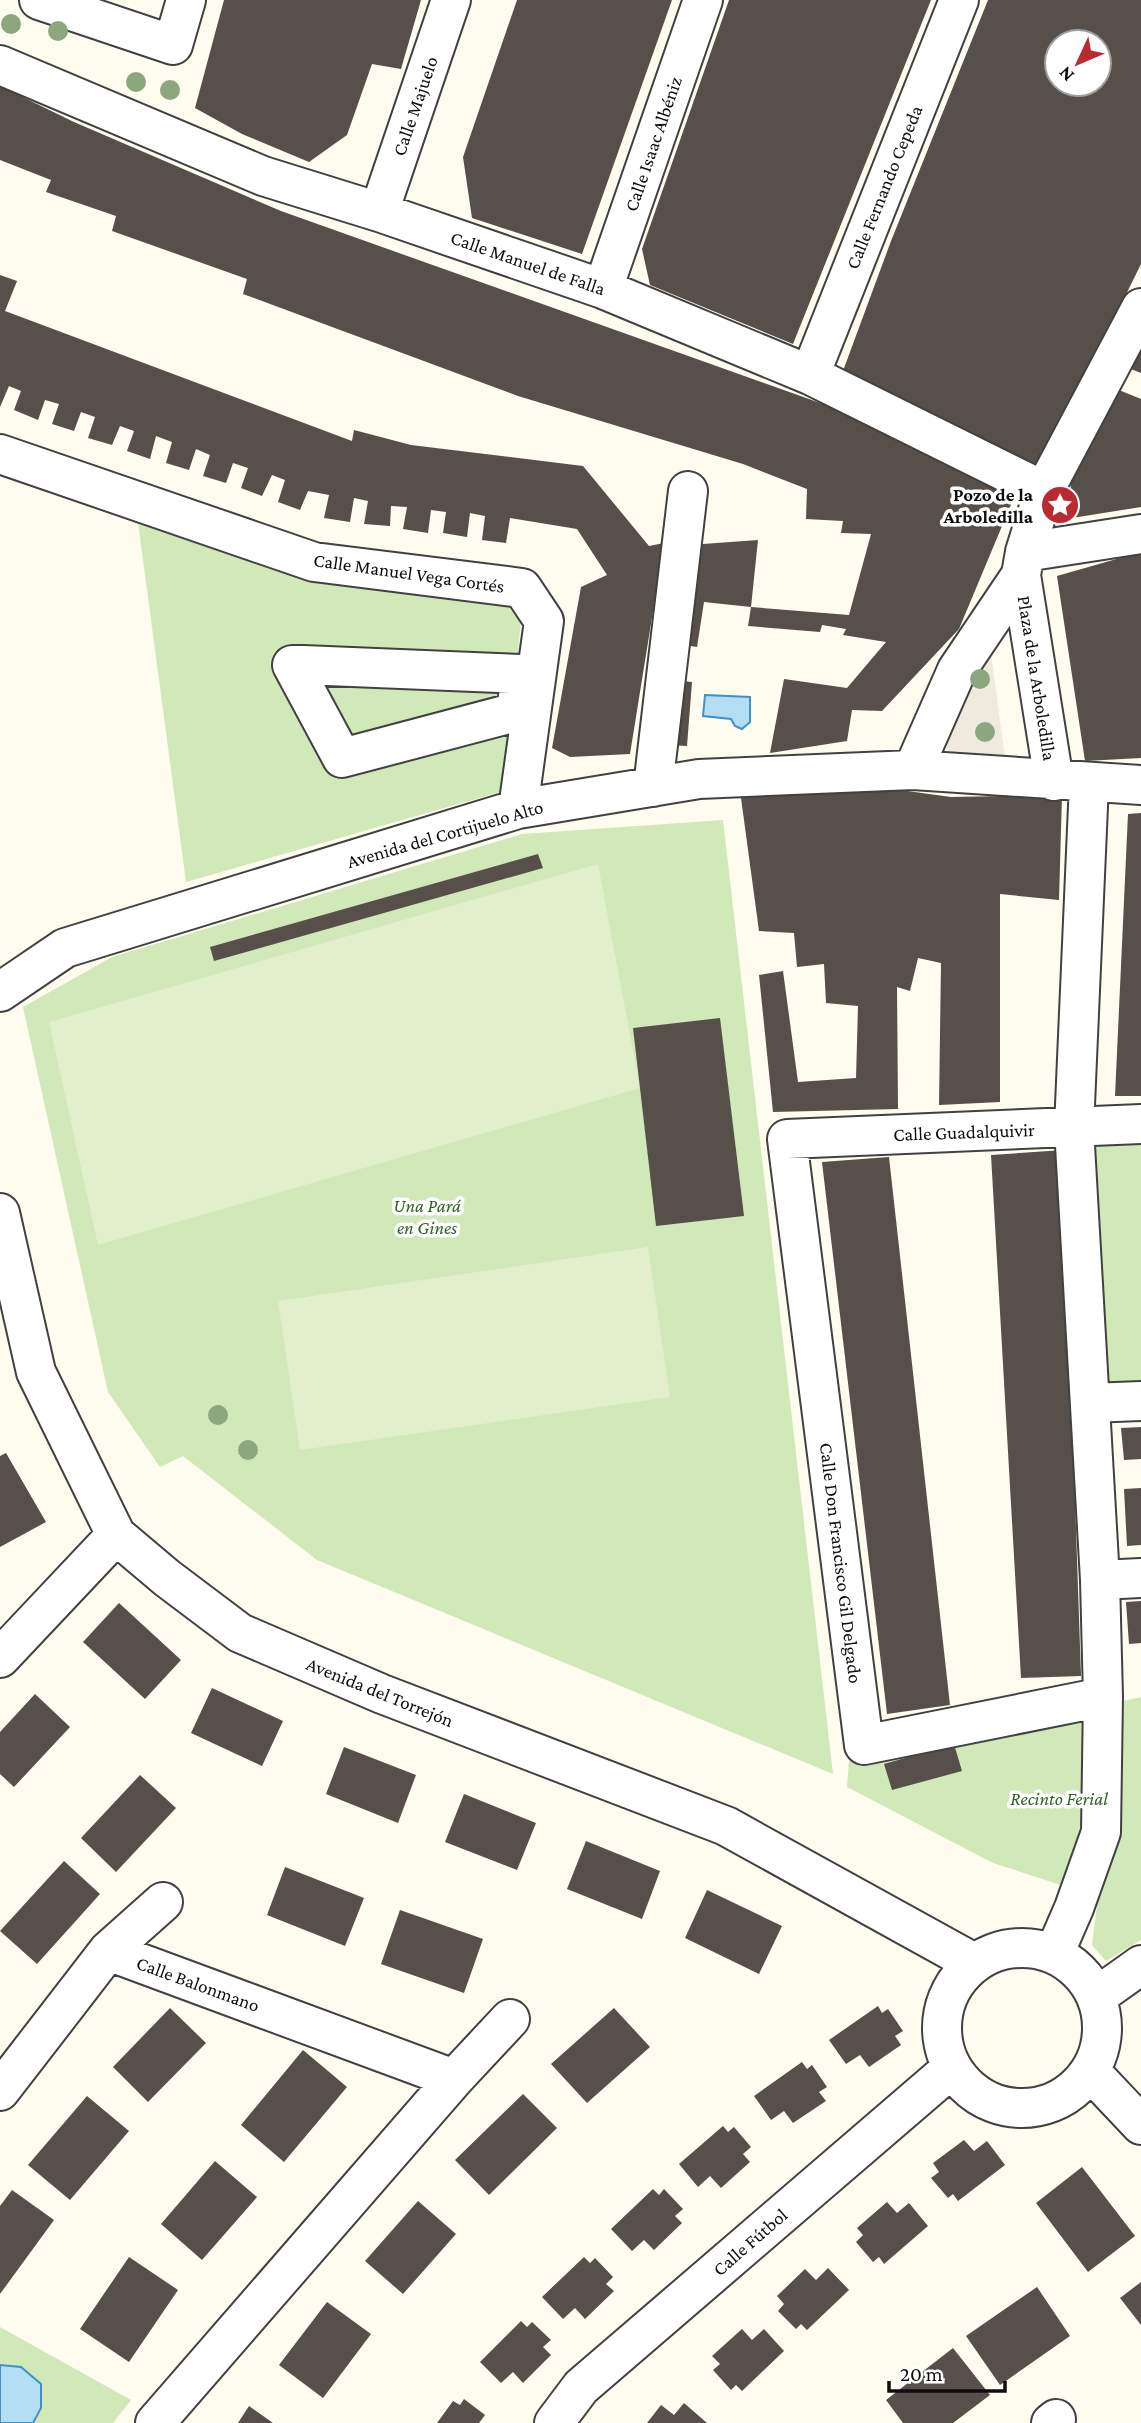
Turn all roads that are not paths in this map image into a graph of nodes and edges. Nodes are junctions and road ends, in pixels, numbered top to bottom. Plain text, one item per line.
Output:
1 (39, 0) edge
2 (186, 0) edge
3 (451, 0) edge
4 (703, 0) edge
5 (959, 0) edge
6 (0, 65) edge
7 (379, 212) junction
8 (603, 289) junction
9 (1141, 308) edge
10 (810, 375) junction
11 (0, 454) edge
12 (688, 491) dead end
13 (1044, 491) junction
14 (1141, 534) edge
15 (1023, 564) junction
16 (342, 758) joint
17 (913, 771) junction
18 (1071, 782) junction
19 (1141, 785) edge
20 (653, 787) junction
21 (518, 809) junction
22 (0, 992) edge
23 (1141, 1124) edge
24 (1074, 1128) junction
25 (788, 1139) joint
26 (0, 1213) edge
27 (1141, 1401) edge
28 (1090, 1402) junction
29 (116, 1535) junction
30 (1141, 1578) edge
31 (1100, 1580) junction
32 (0, 1658) edge
33 (1103, 1697) junction
34 (163, 1902) dead end
35 (108, 1951) junction
36 (1054, 1954) junction
37 (974, 1963) junction
38 (1141, 1965) edge
39 (1096, 1997) junction
40 (510, 2019) dead end
41 (952, 2068) junction
42 (1090, 2071) junction
43 (454, 2079) junction
44 (0, 2091) edge
45 (1141, 2125) edge
46 (155, 2423) edge
47 (554, 2423) edge

1 - 2 street
3 - 7 street, Calle Majuelo
4 - 8 street, Calle Isaac Albéniz
5 - 10 street, Calle Fernando Cepeda
6 - 7 street, Calle Manuel de Falla
7 - 8 street, Calle Manuel de Falla
8 - 10 street, Calle Manuel de Falla
9 - 13 street
10 - 13 street, Calle Manuel de Falla
11 - 21 street, Calle Manuel Vega Cortés
12 - 20 street
13 - 15 street
14 - 15 street
15 - 17 street, Plaza de la Arboledilla
15 - 18 street, Plaza de la Arboledilla
16 - 16 street
17 - 18 street, Plaza de la Arboledilla
17 - 20 street, Avenida del Cortijuelo Alto
18 - 19 street
18 - 24 street
20 - 21 street, Avenida del Cortijuelo Alto
21 - 22 street, Avenida del Cortijuelo Alto
23 - 24 street, Calle Guadalquivir
24 - 25 street, Calle Guadalquivir
24 - 28 street
25 - 33 street, Calle Don Francisco Gil Delgado
26 - 29 street, Avenida del Torrejón
27 - 28 street
28 - 31 street
29 - 32 street
29 - 37 street, Avenida del Torrejón
30 - 31 street
31 - 33 street
33 - 36 street
34 - 35 street
35 - 43 street, Calle Balonmano
35 - 44 street
36 - 37 street
36 - 39 street
37 - 41 street
38 - 39 street
39 - 42 street
40 - 43 street
41 - 42 street
41 - 47 street, Calle Fútbol
42 - 45 street
43 - 46 street

